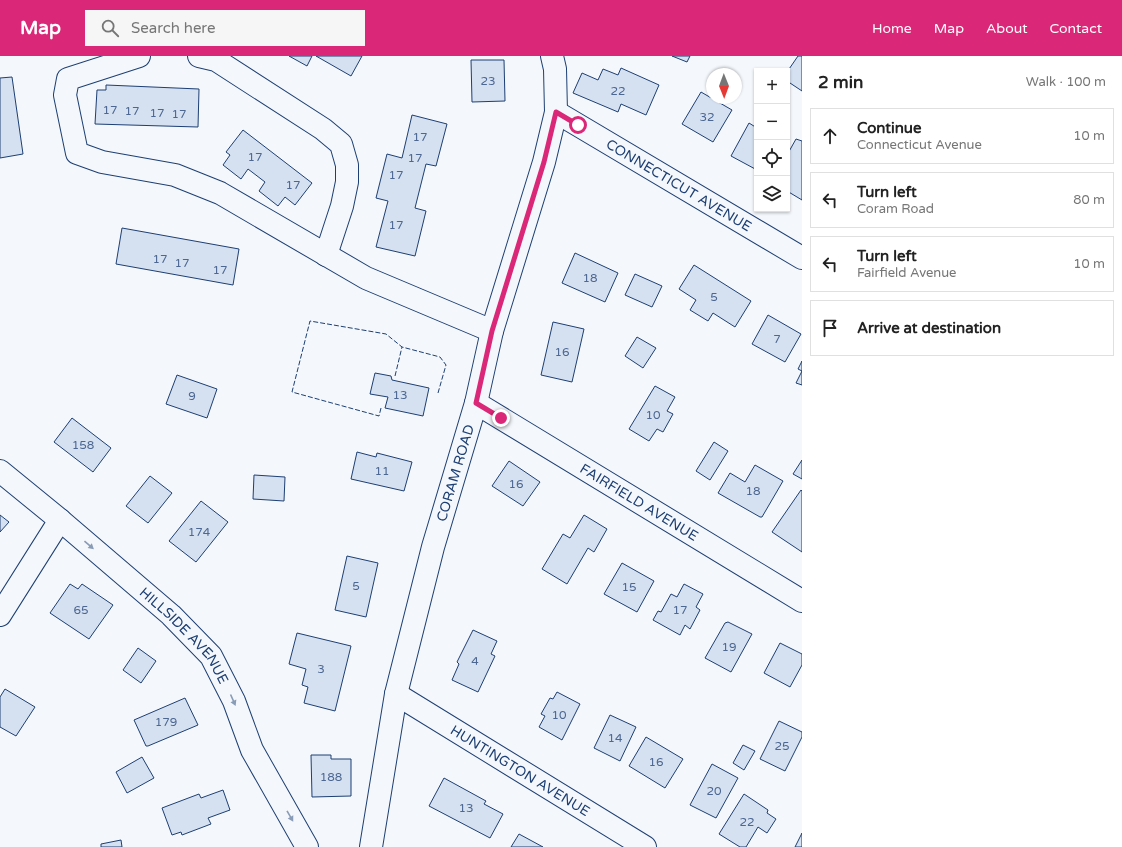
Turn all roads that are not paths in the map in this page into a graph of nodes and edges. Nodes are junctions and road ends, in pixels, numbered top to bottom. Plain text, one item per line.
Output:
1 (139, 56) edge
2 (199, 56) edge
3 (552, 56) edge
4 (556, 112) junction
5 (326, 255) junction
6 (802, 258) edge
7 (492, 331) junction
8 (476, 403) junction
9 (0, 472) edge
10 (60, 520) junction
11 (802, 601) edge
12 (0, 615) edge
13 (396, 694) junction
14 (307, 847) edge
15 (371, 847) edge
16 (645, 847) edge

1 - 5 street
2 - 5 street
3 - 4 street, CORAM ROAD
4 - 6 street, CONNECTICUT AVENUE
4 - 7 street, CORAM ROAD
5 - 7 street
7 - 8 street, CORAM ROAD
8 - 11 street, FAIRFIELD AVENUE
8 - 13 street, CORAM ROAD
9 - 10 street, HILLSIDE AVENUE
10 - 12 street
10 -> 14 street, HILLSIDE AVENUE
13 - 15 street, CORAM ROAD
13 - 16 street, HUNTINGTON AVENUE

